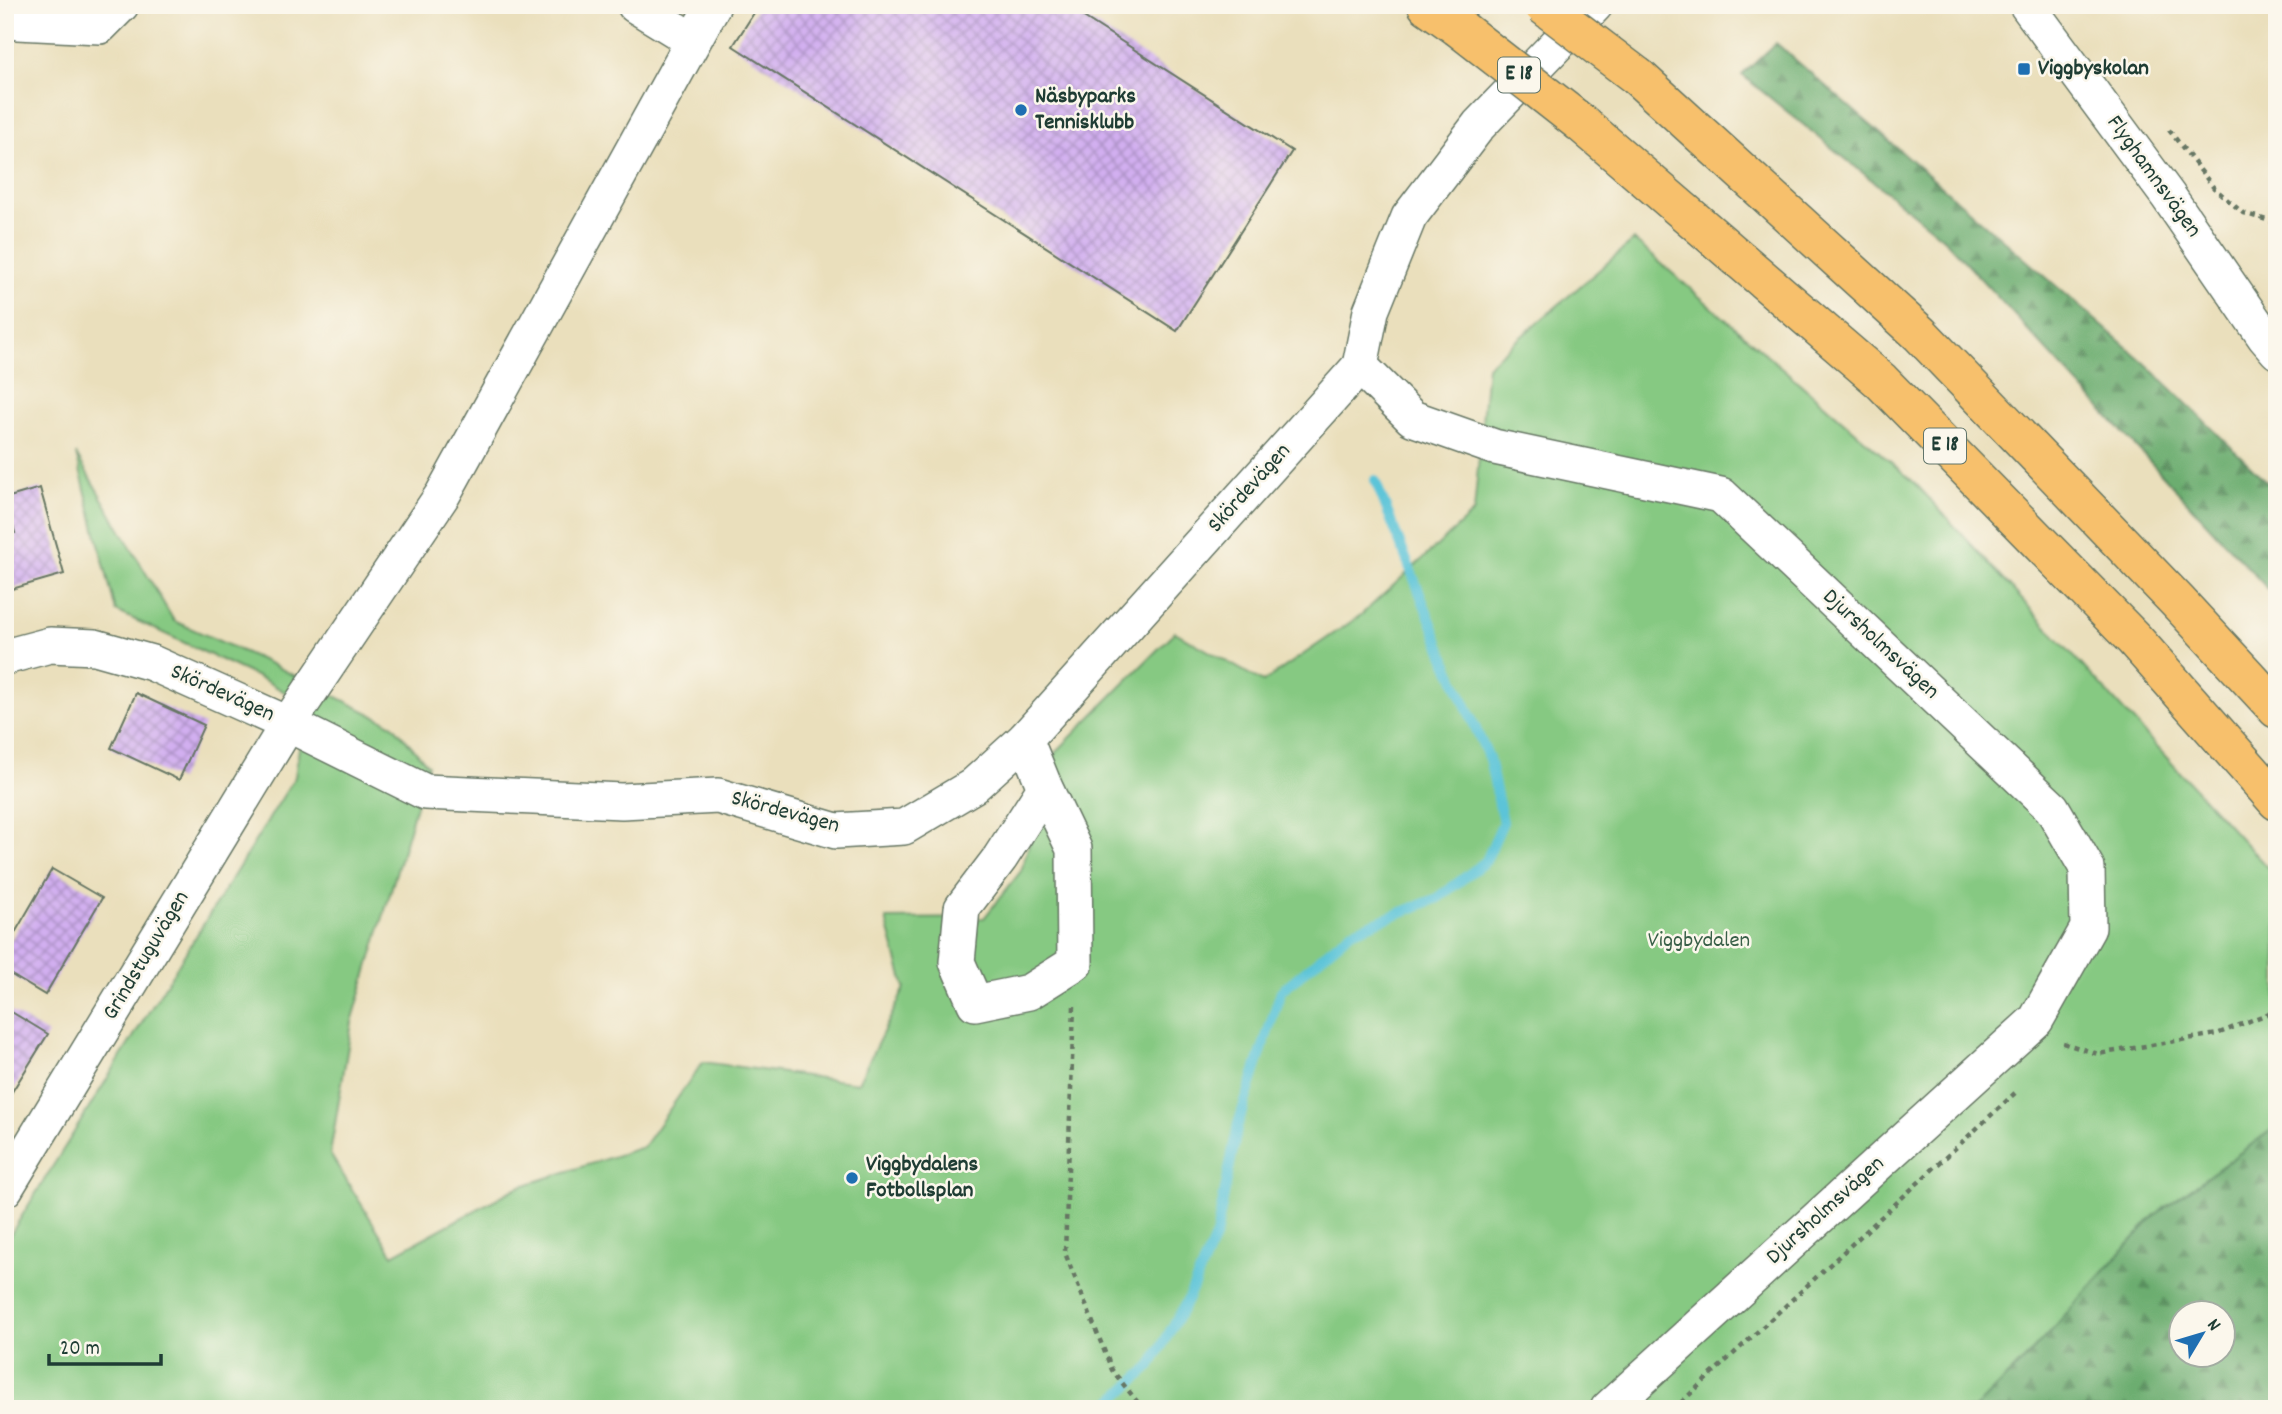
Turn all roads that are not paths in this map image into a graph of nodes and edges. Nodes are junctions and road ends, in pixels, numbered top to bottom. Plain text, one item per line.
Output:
1 (11, 5) edge
2 (121, 5) edge
3 (635, 5) edge
4 (713, 5) edge
5 (1427, 5) edge
6 (1543, 5) edge
7 (1595, 5) edge
8 (2027, 5) edge
9 (5, 16) edge
10 (692, 40) junction
11 (2273, 338) edge
12 (1360, 366) junction
13 (5, 657) edge
14 (2277, 709) edge
15 (288, 724) junction
16 (1026, 739) junction
17 (1045, 788) junction
18 (2277, 801) edge
19 (5, 1189) edge
20 (1608, 1409) edge

1 - 9 street
2 - 9 street
3 - 10 street
4 - 10 street, Grindstuguvägen
5 - 18 highway, E 18, bridge
6 - 14 highway, E 18, bridge
7 - 12 street
8 - 11 street, Flyghamnsvägen
10 - 15 street, Grindstuguvägen
12 - 16 street, Skördevägen
12 - 20 street, Djursholmsvägen
13 - 15 street, Skördevägen
15 - 16 street, Skördevägen
15 - 19 street, Grindstuguvägen
16 - 17 street
17 - 17 street

